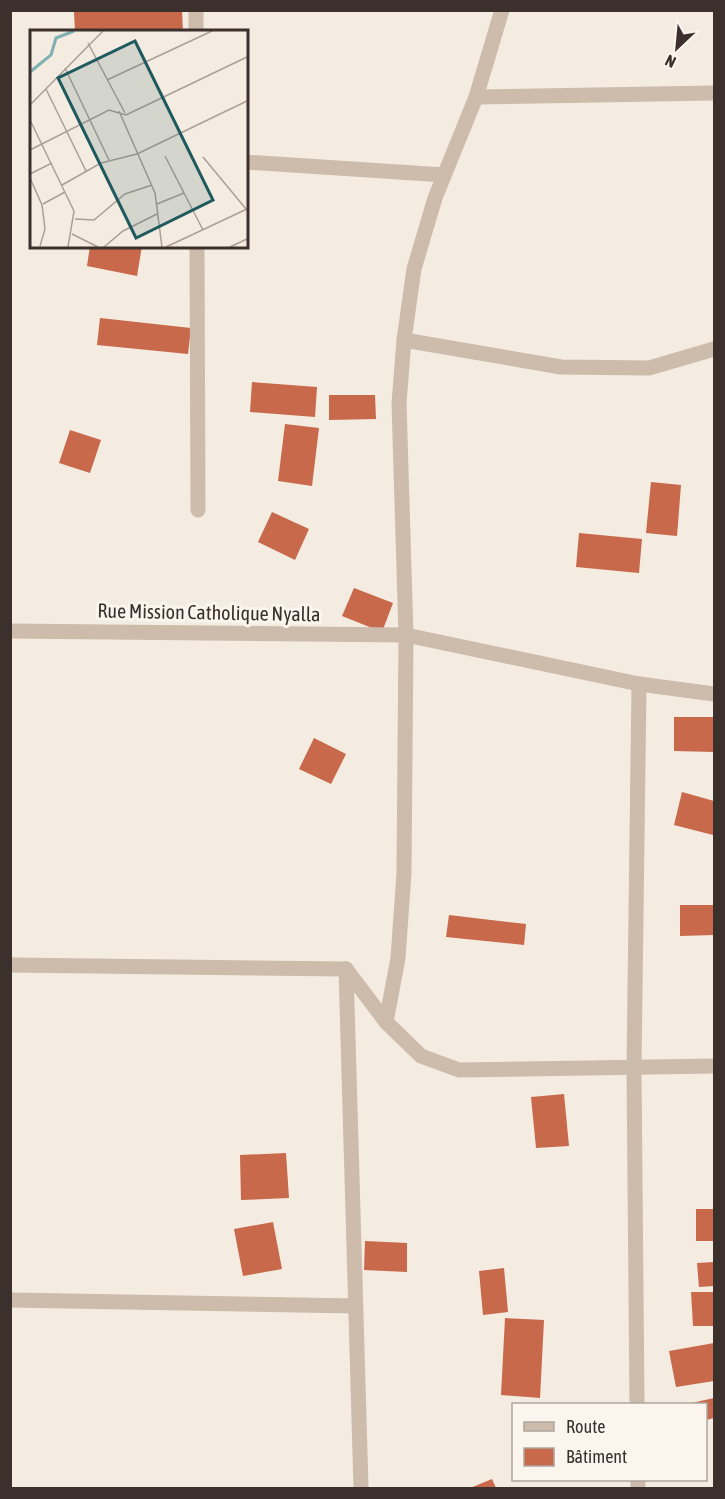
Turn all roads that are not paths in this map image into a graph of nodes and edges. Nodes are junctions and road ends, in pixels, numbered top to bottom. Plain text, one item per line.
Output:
1 (196, 10) edge
2 (502, 10) edge
3 (196, 30) edge
4 (714, 93) edge
5 (476, 97) junction
6 (248, 162) edge
7 (444, 175) junction
8 (197, 248) edge
9 (404, 340) junction
10 (714, 349) edge
11 (198, 510) dead end
12 (10, 631) edge
13 (406, 634) junction
14 (639, 684) junction
15 (714, 694) edge
16 (10, 965) edge
17 (346, 969) junction
18 (386, 1022) junction
19 (714, 1066) edge
20 (634, 1068) junction
21 (10, 1300) edge
22 (355, 1306) junction
23 (637, 1403) edge
24 (361, 1488) edge

1 - 3 street
2 - 5 street
4 - 5 street
5 - 7 street
6 - 7 street
7 - 9 street
8 - 11 street
9 - 10 street
9 - 13 street
12 - 13 street, Rue Mission Catholique Nyalla
13 - 14 street, Rue Mission Catholique Nyalla
13 - 18 street
14 - 15 street, Rue Mission Catholique Nyalla
14 - 20 street
16 - 17 street
17 - 18 street
17 - 22 street
18 - 20 street
19 - 20 street
20 - 23 street
21 - 22 street
22 - 24 street

